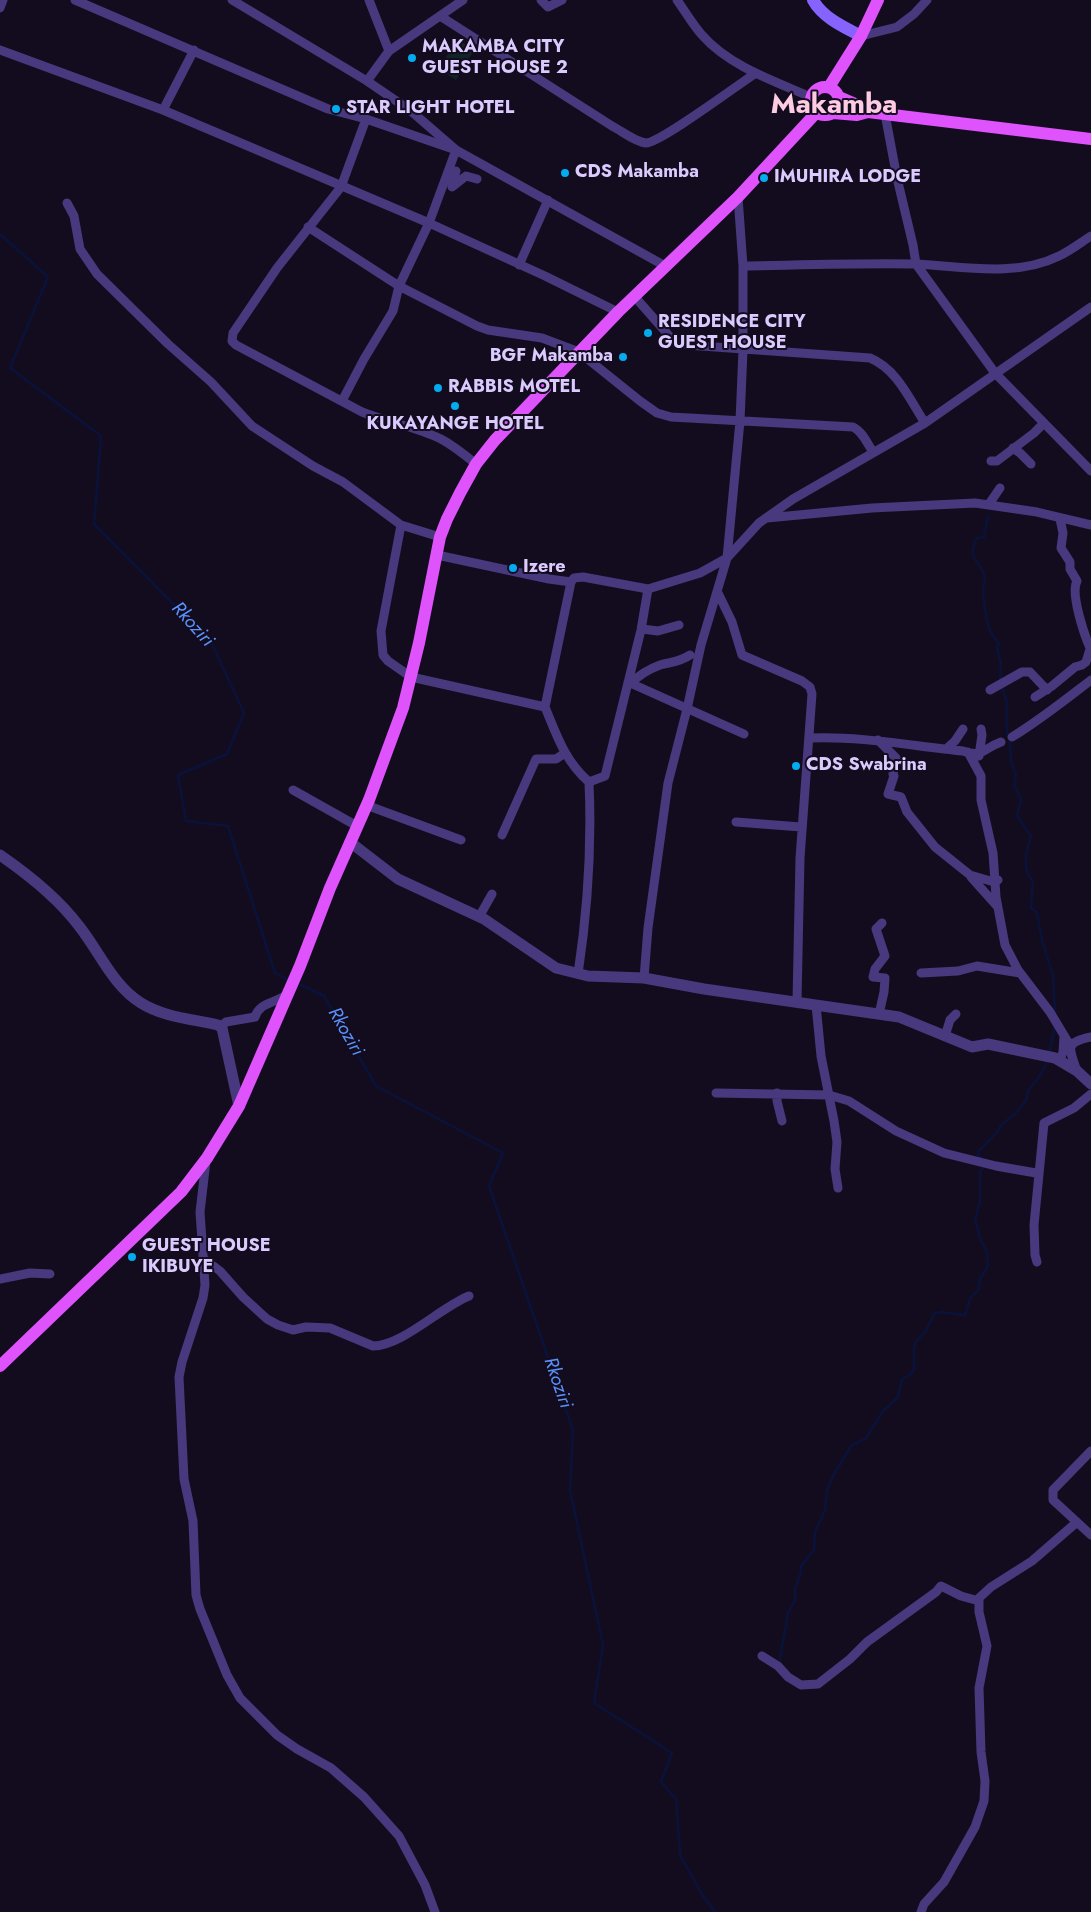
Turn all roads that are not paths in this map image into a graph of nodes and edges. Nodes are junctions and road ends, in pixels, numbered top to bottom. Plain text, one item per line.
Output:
1 (3, 0) edge
2 (75, 0) edge
3 (232, 0) edge
4 (369, 0) edge
5 (463, 0) edge
6 (542, 0) edge
7 (562, 0) edge
8 (677, 0) edge
9 (813, 0) edge
10 (878, 0) edge
11 (926, 0) edge
12 (0, 8) edge
13 (440, 16) junction
14 (861, 36) junction
15 (0, 50) edge
16 (194, 50) junction
17 (388, 51) junction
18 (756, 73) junction
19 (367, 81) junction
20 (829, 87) junction
21 (811, 97) junction
22 (839, 98) junction
23 (163, 110) junction
24 (868, 112) junction
25 (816, 113) junction
26 (833, 113) junction
27 (885, 114) junction
28 (366, 120) junction
29 (1091, 139) edge
30 (456, 150) junction
31 (453, 169) junction
32 (468, 174) junction
33 (477, 180) dead end
34 (341, 187) junction
35 (738, 197) junction
36 (548, 200) junction
37 (67, 203) dead end
38 (428, 223) junction
39 (308, 227) junction
40 (1091, 236) edge
41 (916, 264) junction
42 (519, 265) junction
43 (743, 266) junction
44 (667, 267) junction
45 (399, 286) junction
46 (635, 297) junction
47 (1091, 307) edge
48 (618, 312) junction
49 (743, 350) junction
50 (579, 352) junction
51 (995, 372) junction
52 (342, 401) junction
53 (740, 421) junction
54 (925, 423) junction
55 (1044, 423) junction
56 (1013, 448) junction
57 (872, 452) junction
58 (992, 461) dead end
59 (476, 464) junction
60 (1031, 464) dead end
61 (1091, 471) edge
62 (1000, 488) dead end
63 (989, 504) junction
64 (767, 518) junction
65 (1060, 519) junction
66 (401, 524) junction
67 (1091, 525) edge
68 (440, 537) junction
69 (438, 555) junction
70 (727, 558) junction
71 (571, 582) junction
72 (648, 589) junction
73 (718, 593) junction
74 (679, 625) dead end
75 (641, 630) junction
76 (1090, 650) edge
77 (690, 654) dead end
78 (411, 676) junction
79 (1091, 680) edge
80 (629, 683) junction
81 (990, 690) dead end
82 (1047, 690) junction
83 (1035, 697) dead end
84 (545, 707) junction
85 (687, 709) junction
86 (963, 729) dead end
87 (981, 729) dead end
88 (744, 734) dead end
89 (1012, 737) dead end
90 (810, 738) junction
91 (878, 740) junction
92 (1001, 742) dead end
93 (902, 743) junction
94 (946, 749) junction
95 (968, 752) junction
96 (565, 754) junction
97 (980, 754) junction
98 (896, 758) junction
99 (975, 765) junction
100 (589, 782) junction
101 (293, 790) dead end
102 (366, 805) junction
103 (736, 822) dead end
104 (357, 826) junction
105 (801, 827) junction
106 (502, 835) dead end
107 (461, 840) dead end
108 (350, 842) junction
109 (0, 855) edge
110 (970, 876) junction
111 (997, 880) junction
112 (492, 894) dead end
113 (998, 903) junction
114 (479, 917) junction
115 (882, 923) dead end
116 (921, 973) dead end
117 (1020, 973) junction
118 (578, 974) junction
119 (644, 978) junction
120 (290, 990) junction
121 (797, 1001) junction
122 (816, 1005) junction
123 (879, 1014) junction
124 (956, 1014) dead end
125 (220, 1027) junction
126 (1064, 1035) junction
127 (945, 1036) junction
128 (1091, 1037) edge
129 (1071, 1047) junction
130 (1060, 1060) junction
131 (1077, 1071) junction
132 (1091, 1084) edge
133 (716, 1093) dead end
134 (777, 1093) junction
135 (1091, 1094) edge
136 (829, 1095) junction
137 (239, 1106) junction
138 (782, 1121) dead end
139 (207, 1158) junction
140 (1039, 1175) junction
141 (838, 1188) dead end
142 (204, 1259) junction
143 (1037, 1262) dead end
144 (50, 1274) dead end
145 (0, 1279) edge
146 (468, 1296) dead end
147 (0, 1366) edge
148 (1091, 1451) edge
149 (1077, 1522) junction
150 (1091, 1535) edge
151 (979, 1601) junction
152 (762, 1656) dead end
153 (435, 1912) edge
154 (921, 1912) edge

1 - 12 street
2 - 16 street
3 - 19 street
4 - 17 street
5 - 13 street
6 - 7 street
8 - 18 street
9 - 14 main road
10 - 14 main road
11 - 14 street
13 - 17 street
13 - 18 street
14 - 20 main road
15 - 23 street
16 - 23 street
16 - 28 street
17 - 19 street
18 - 21 street
19 - 30 street
20 - 21 main road
20 - 22 main road
21 - 25 main road
22 - 24 main road
22 - 26 main road
23 - 34 street
24 - 26 main road
24 - 27 main road
25 - 26 main road
25 - 35 main road
27 - 29 main road
27 - 41 street
28 - 30 street
28 - 34 street
30 - 31 street
30 - 36 street
31 - 32 street
31 - 32 street
31 - 38 street
32 - 33 street
34 - 38 street
34 - 39 street
35 - 43 street
35 - 44 main road
36 - 42 street
36 - 44 street
37 - 66 street
38 - 42 street
38 - 45 street
39 - 45 street
39 - 52 street
40 - 41 street
41 - 43 street
41 - 51 street
42 - 48 street
43 - 49 street
44 - 46 main road
45 - 50 street
45 - 52 street
46 - 48 main road
46 - 49 street
47 - 51 street
48 - 50 main road
49 - 53 street
49 - 54 street
50 - 53 street
50 - 59 main road
51 - 54 street
51 - 55 street
52 - 59 street
53 - 57 street
53 - 70 street
54 - 57 street
55 - 56 street
55 - 61 street
56 - 58 street
56 - 60 street
57 - 64 street
59 - 68 main road
62 - 63 street
63 - 64 street
63 - 65 street
64 - 70 street
65 - 67 street
65 - 76 street
66 - 68 street
66 - 78 street
68 - 69 main road
69 - 71 street
69 - 78 main road
70 - 72 street
70 - 73 street
71 - 72 street
71 - 84 street
72 - 75 street
73 - 85 street
73 - 90 street
74 - 75 street
75 - 80 street
76 - 82 street
77 - 80 street
78 - 84 street
78 - 102 main road
79 - 89 street
80 - 85 street
80 - 100 street
81 - 82 street
82 - 83 street
84 - 96 street
85 - 88 street
85 - 119 street
86 - 94 street
87 - 97 street
90 - 91 street
90 - 105 street
91 - 93 street
91 - 98 street
92 - 97 street
93 - 94 street
93 - 98 street
94 - 95 street
95 - 97 street
95 - 99 street
96 - 100 street
96 - 106 street
97 - 99 street
98 - 110 street
99 - 111 street
100 - 118 street
101 - 104 street
102 - 104 main road
102 - 107 street
103 - 105 street
104 - 108 main road
105 - 121 street
108 - 114 street
108 - 120 main road
109 - 125 street
110 - 111 street
110 - 113 street
111 - 113 street
112 - 114 street
113 - 117 street
114 - 118 street
115 - 123 street
116 - 117 street
117 - 126 street
118 - 119 street
119 - 121 street
120 - 125 street
120 - 137 main road
121 - 122 street
122 - 123 street
122 - 136 street
123 - 127 street
124 - 127 street
125 - 137 street
126 - 129 street
126 - 130 street
127 - 130 street
128 - 129 street
129 - 131 street
130 - 131 street
131 - 132 street
133 - 134 street
134 - 136 street
134 - 138 street
135 - 140 street
136 - 140 street
136 - 141 street
137 - 139 main road
139 - 142 street
139 - 147 main road
140 - 143 street
142 - 146 street
142 - 153 street
144 - 145 street
148 - 149 street
149 - 150 street
149 - 151 street
151 - 152 street
151 - 154 street

